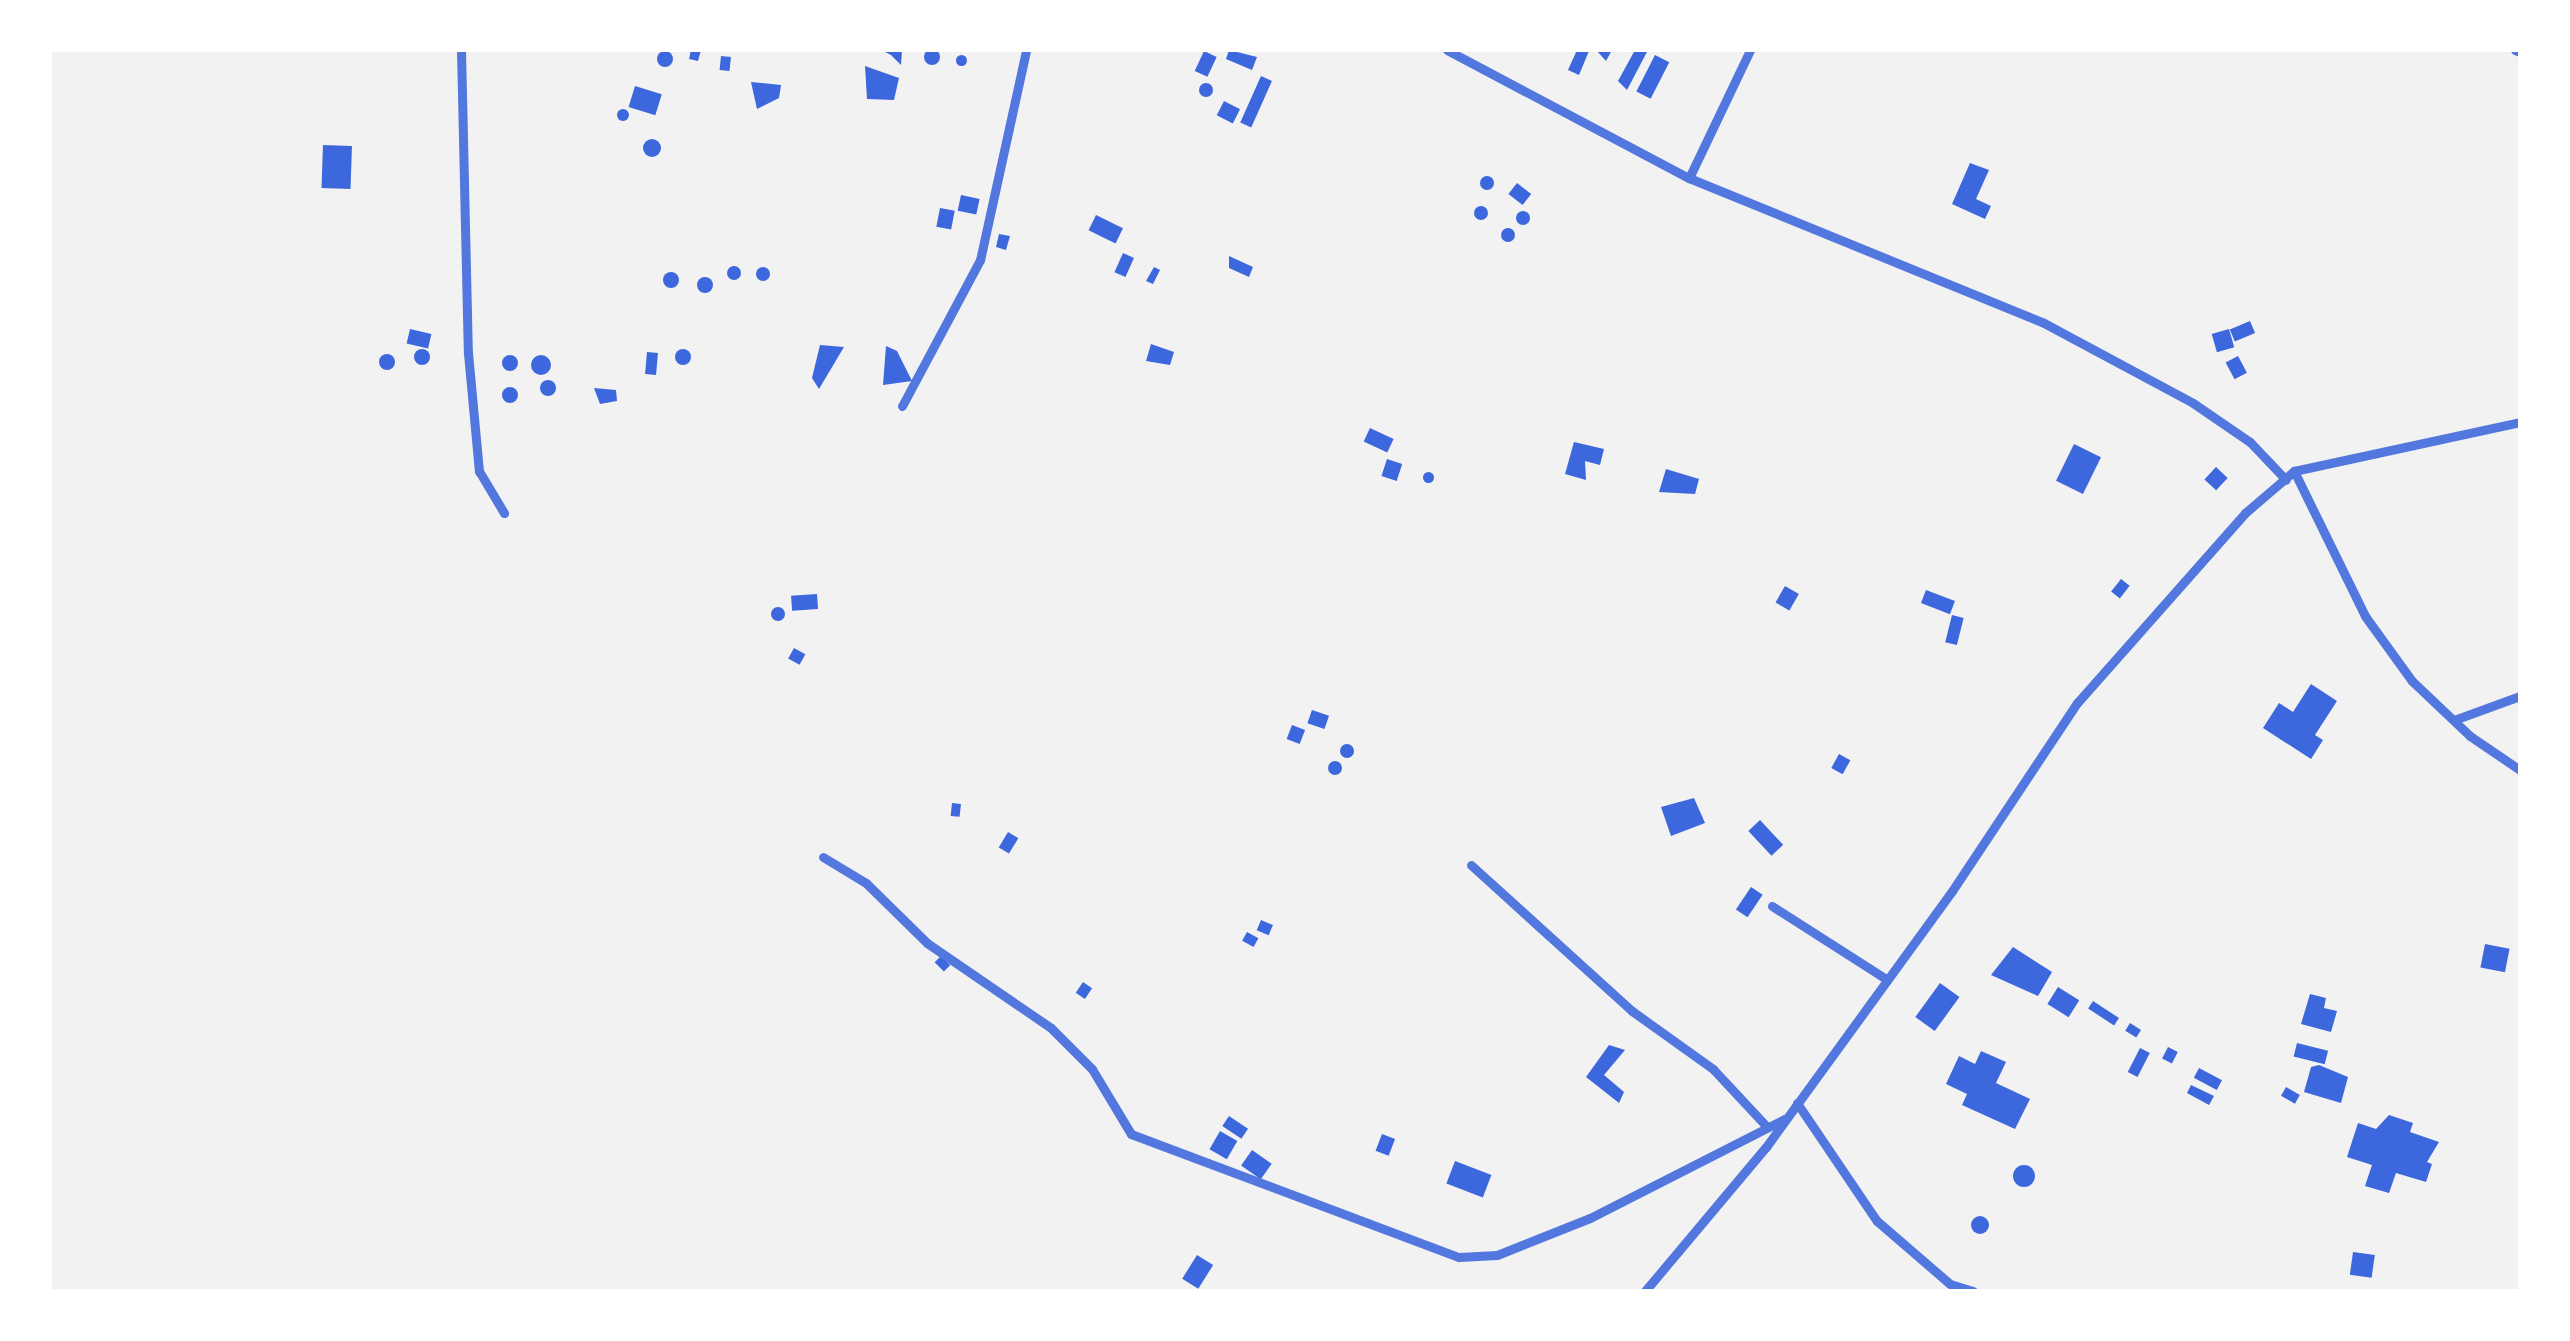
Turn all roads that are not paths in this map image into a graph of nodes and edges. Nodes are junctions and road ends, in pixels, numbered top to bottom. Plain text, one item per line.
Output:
1 (462, 50) edge
2 (1026, 50) edge
3 (1447, 50) edge
4 (1750, 50) edge
5 (1690, 178) junction
6 (902, 406) dead end
7 (2520, 422) edge
8 (2290, 476) junction
9 (504, 513) dead end
10 (2520, 696) edge
11 (2454, 720) junction
12 (2520, 770) edge
13 (824, 857) dead end
14 (1471, 865) dead end
15 (1772, 906) dead end
16 (1886, 978) junction
17 (1797, 1104) junction
18 (1786, 1118) junction
19 (1767, 1127) junction
20 (1645, 1291) edge
21 (1973, 1291) edge

1 - 9 street
2 - 6 street
3 - 5 street
4 - 5 street
5 - 8 street
7 - 8 street
8 - 11 street
8 - 16 street
10 - 11 street
11 - 12 street
13 - 19 street
14 - 19 street
15 - 16 street
16 - 17 street
17 - 18 street
17 - 21 street
18 - 19 street
18 - 20 street

